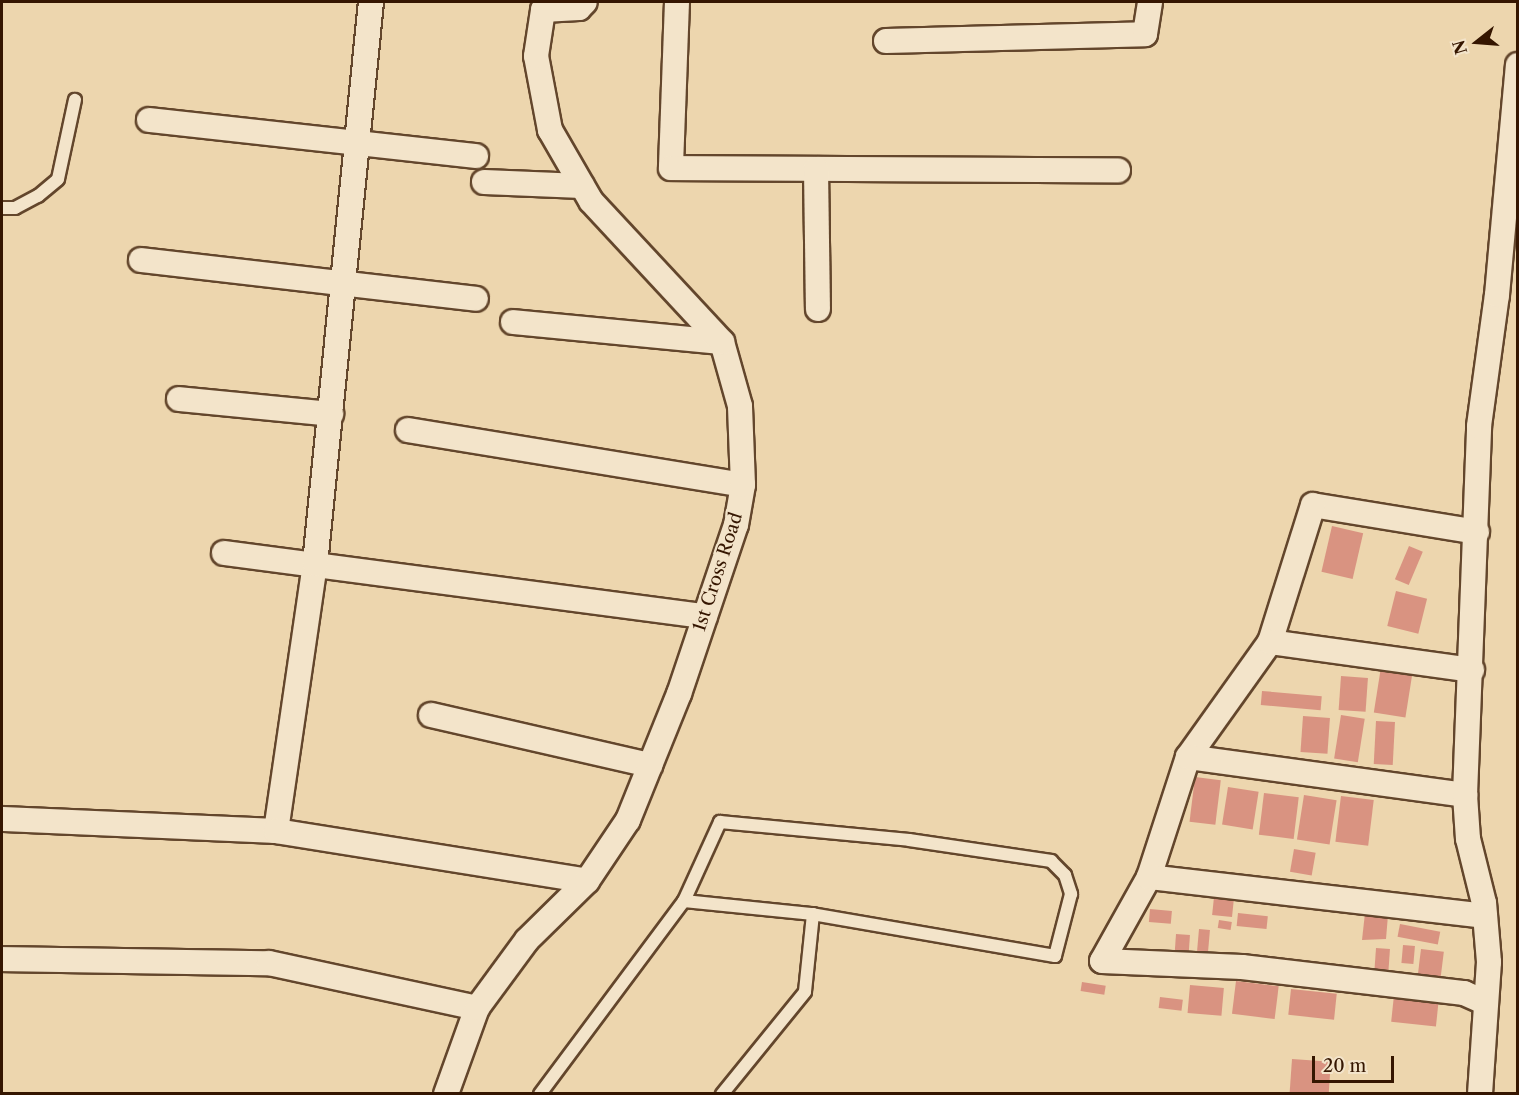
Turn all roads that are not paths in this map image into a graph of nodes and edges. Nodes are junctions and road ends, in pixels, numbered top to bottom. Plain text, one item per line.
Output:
1 (371, 2) edge
2 (677, 2) edge
3 (1150, 2) edge
4 (582, 5) edge
5 (886, 40) dead end
6 (1518, 65) edge
7 (75, 100) dead end
8 (149, 120) dead end
9 (357, 143) junction
10 (476, 156) dead end
11 (816, 169) junction
12 (1118, 170) dead end
13 (484, 182) dead end
14 (582, 186) junction
15 (2, 208) edge
16 (141, 260) dead end
17 (343, 283) junction
18 (476, 299) dead end
19 (818, 309) dead end
20 (513, 322) dead end
21 (722, 342) junction
22 (179, 399) dead end
23 (331, 414) junction
24 (408, 430) dead end
25 (743, 485) junction
26 (1477, 532) junction
27 (224, 553) dead end
28 (315, 564) junction
29 (705, 616) junction
30 (1270, 642) junction
31 (1472, 669) junction
32 (431, 715) dead end
33 (1188, 757) junction
34 (650, 765) junction
35 (1465, 795) junction
36 (2, 819) edge
37 (276, 831) junction
38 (1149, 877) junction
39 (587, 881) junction
40 (684, 901) junction
41 (813, 914) junction
42 (1485, 916) junction
43 (2, 959) edge
44 (1486, 1003) junction
45 (477, 1008) junction
46 (446, 1094) edge
47 (540, 1094) edge
48 (722, 1094) edge
49 (1480, 1094) edge

1 - 9 street
2 - 11 street
3 - 5 street
4 - 14 street, 1st Cross Road
6 - 26 street
7 - 15 lane
8 - 9 street
9 - 10 street
9 - 17 street
11 - 12 street
11 - 19 street
13 - 14 street
14 - 21 street, 1st Cross Road
16 - 17 street
17 - 18 street
17 - 23 street
20 - 21 street
21 - 25 street, 1st Cross Road
22 - 23 street
23 - 28 street
24 - 25 street
25 - 29 street, 1st Cross Road
26 - 30 street
26 - 31 street
27 - 28 street
28 - 29 street
28 - 37 street
29 - 34 street, 1st Cross Road
30 - 31 street
30 - 33 street
31 - 35 street
32 - 34 street
33 - 35 street
33 - 38 street
34 - 39 street, 1st Cross Road
35 - 42 street
36 - 37 street
37 - 39 street
38 - 42 street
38 - 44 street
39 - 45 street, 1st Cross Road
40 - 41 lane
40 - 41 lane
40 - 47 lane
41 - 48 lane
42 - 44 street
43 - 45 street
44 - 49 street
45 - 46 street, 1st Cross Road

